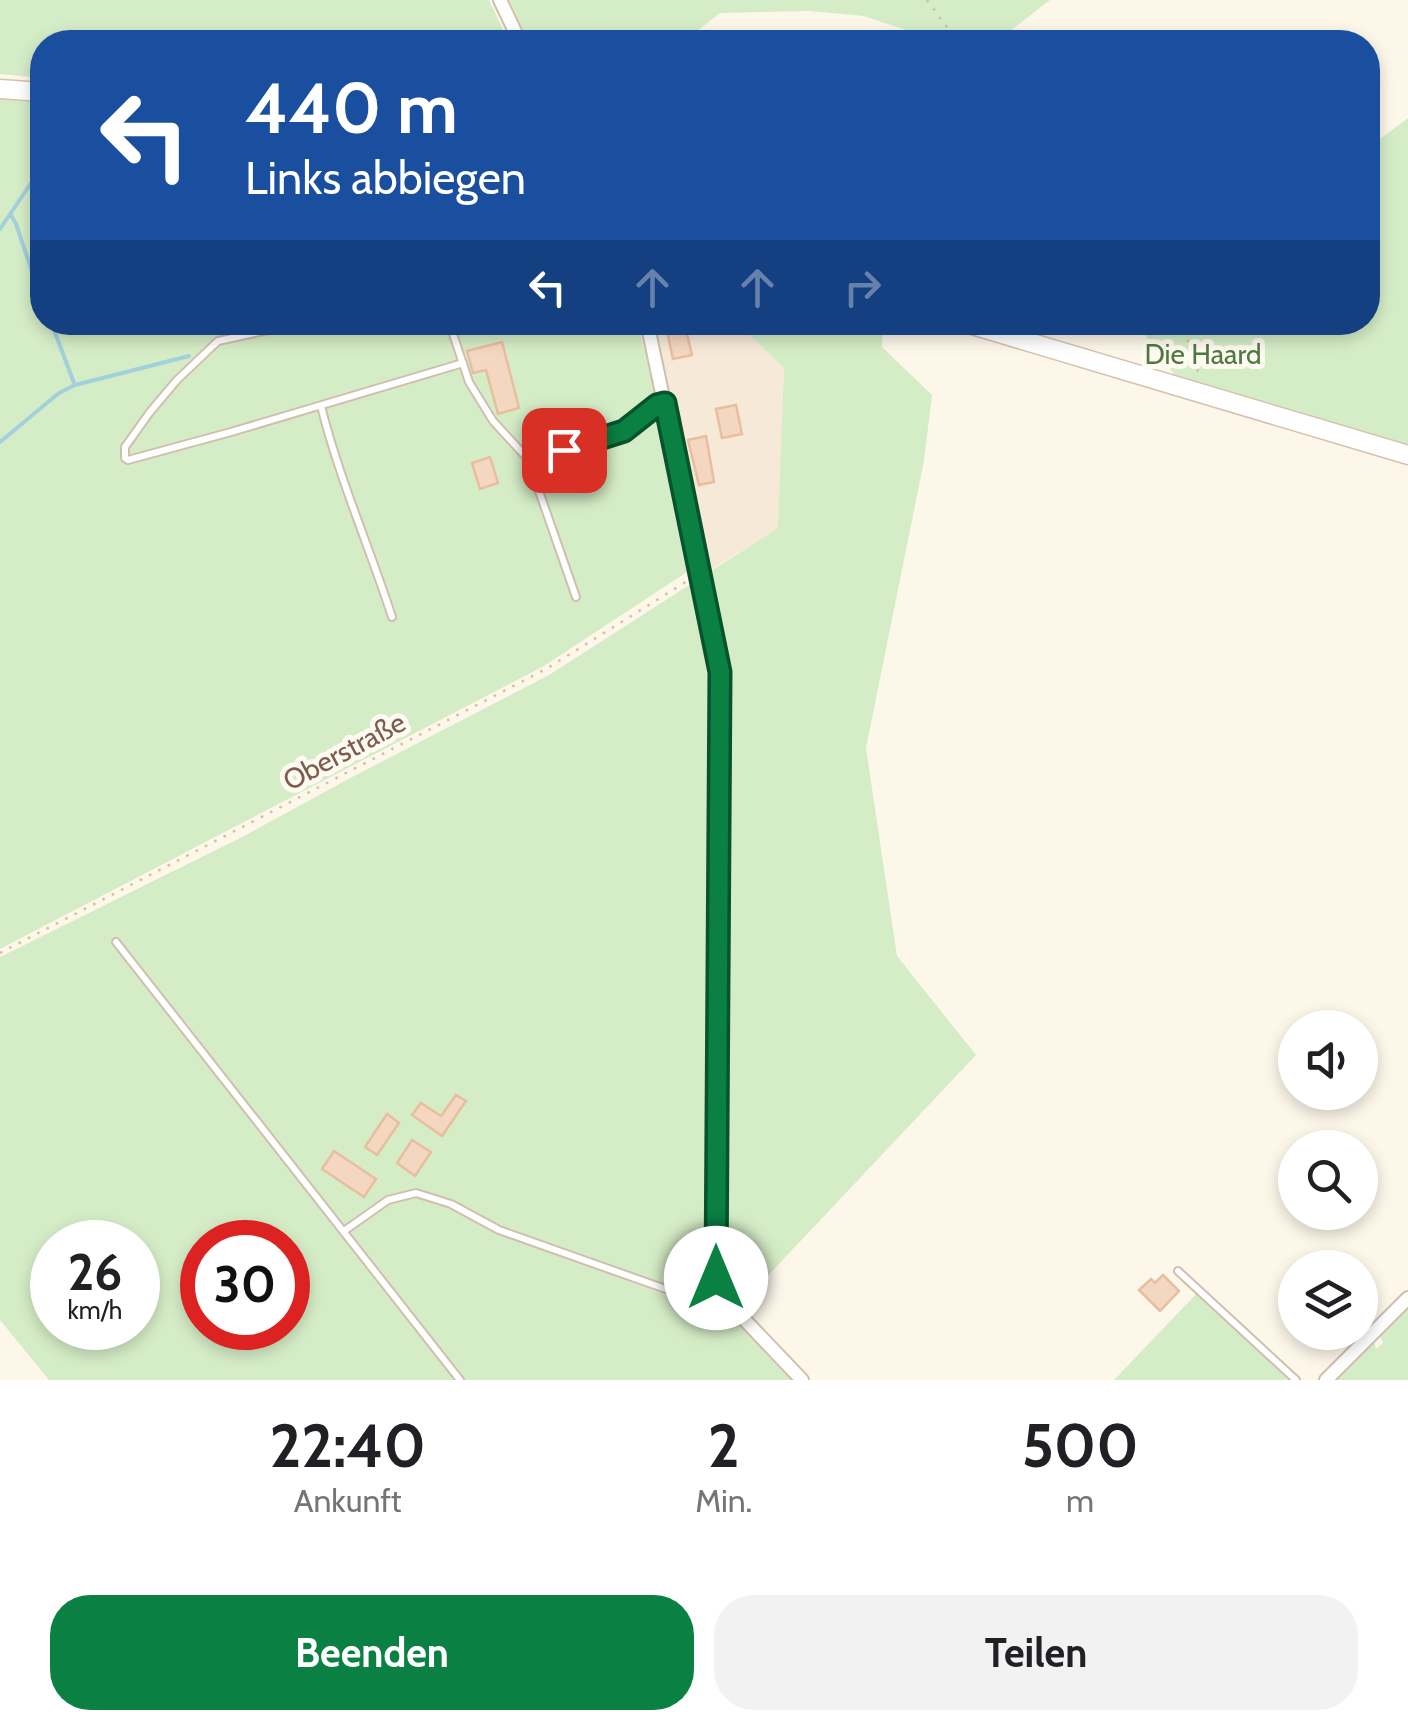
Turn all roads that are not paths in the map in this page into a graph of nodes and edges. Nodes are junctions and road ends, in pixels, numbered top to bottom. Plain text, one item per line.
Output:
1 (500, 0) edge
2 (514, 30) edge
3 (0, 89) edge
4 (30, 91) edge
5 (246, 335) edge
6 (453, 335) edge
7 (650, 335) edge
8 (1005, 335) edge
9 (463, 363) junction
10 (665, 403) junction
11 (320, 406) junction
12 (1408, 455) edge
13 (533, 460) junction
14 (576, 597) dead end
15 (392, 616) dead end
16 (116, 942) dead end
17 (344, 1231) junction
18 (1178, 1271) dead end
19 (722, 1296) junction
20 (1408, 1298) edge
21 (460, 1380) edge
22 (802, 1380) edge
23 (1296, 1380) edge
24 (1326, 1380) edge

1 - 2 street
3 - 4 main road
5 - 11 lane
6 - 9 lane
7 - 10 street
8 - 12 main road
9 - 11 lane
9 - 13 lane
10 - 13 lane
10 - 19 street
11 - 15 lane
13 - 14 lane
16 - 17 lane
17 - 19 lane
17 - 21 lane
18 - 23 lane
19 - 22 street
20 - 24 street

